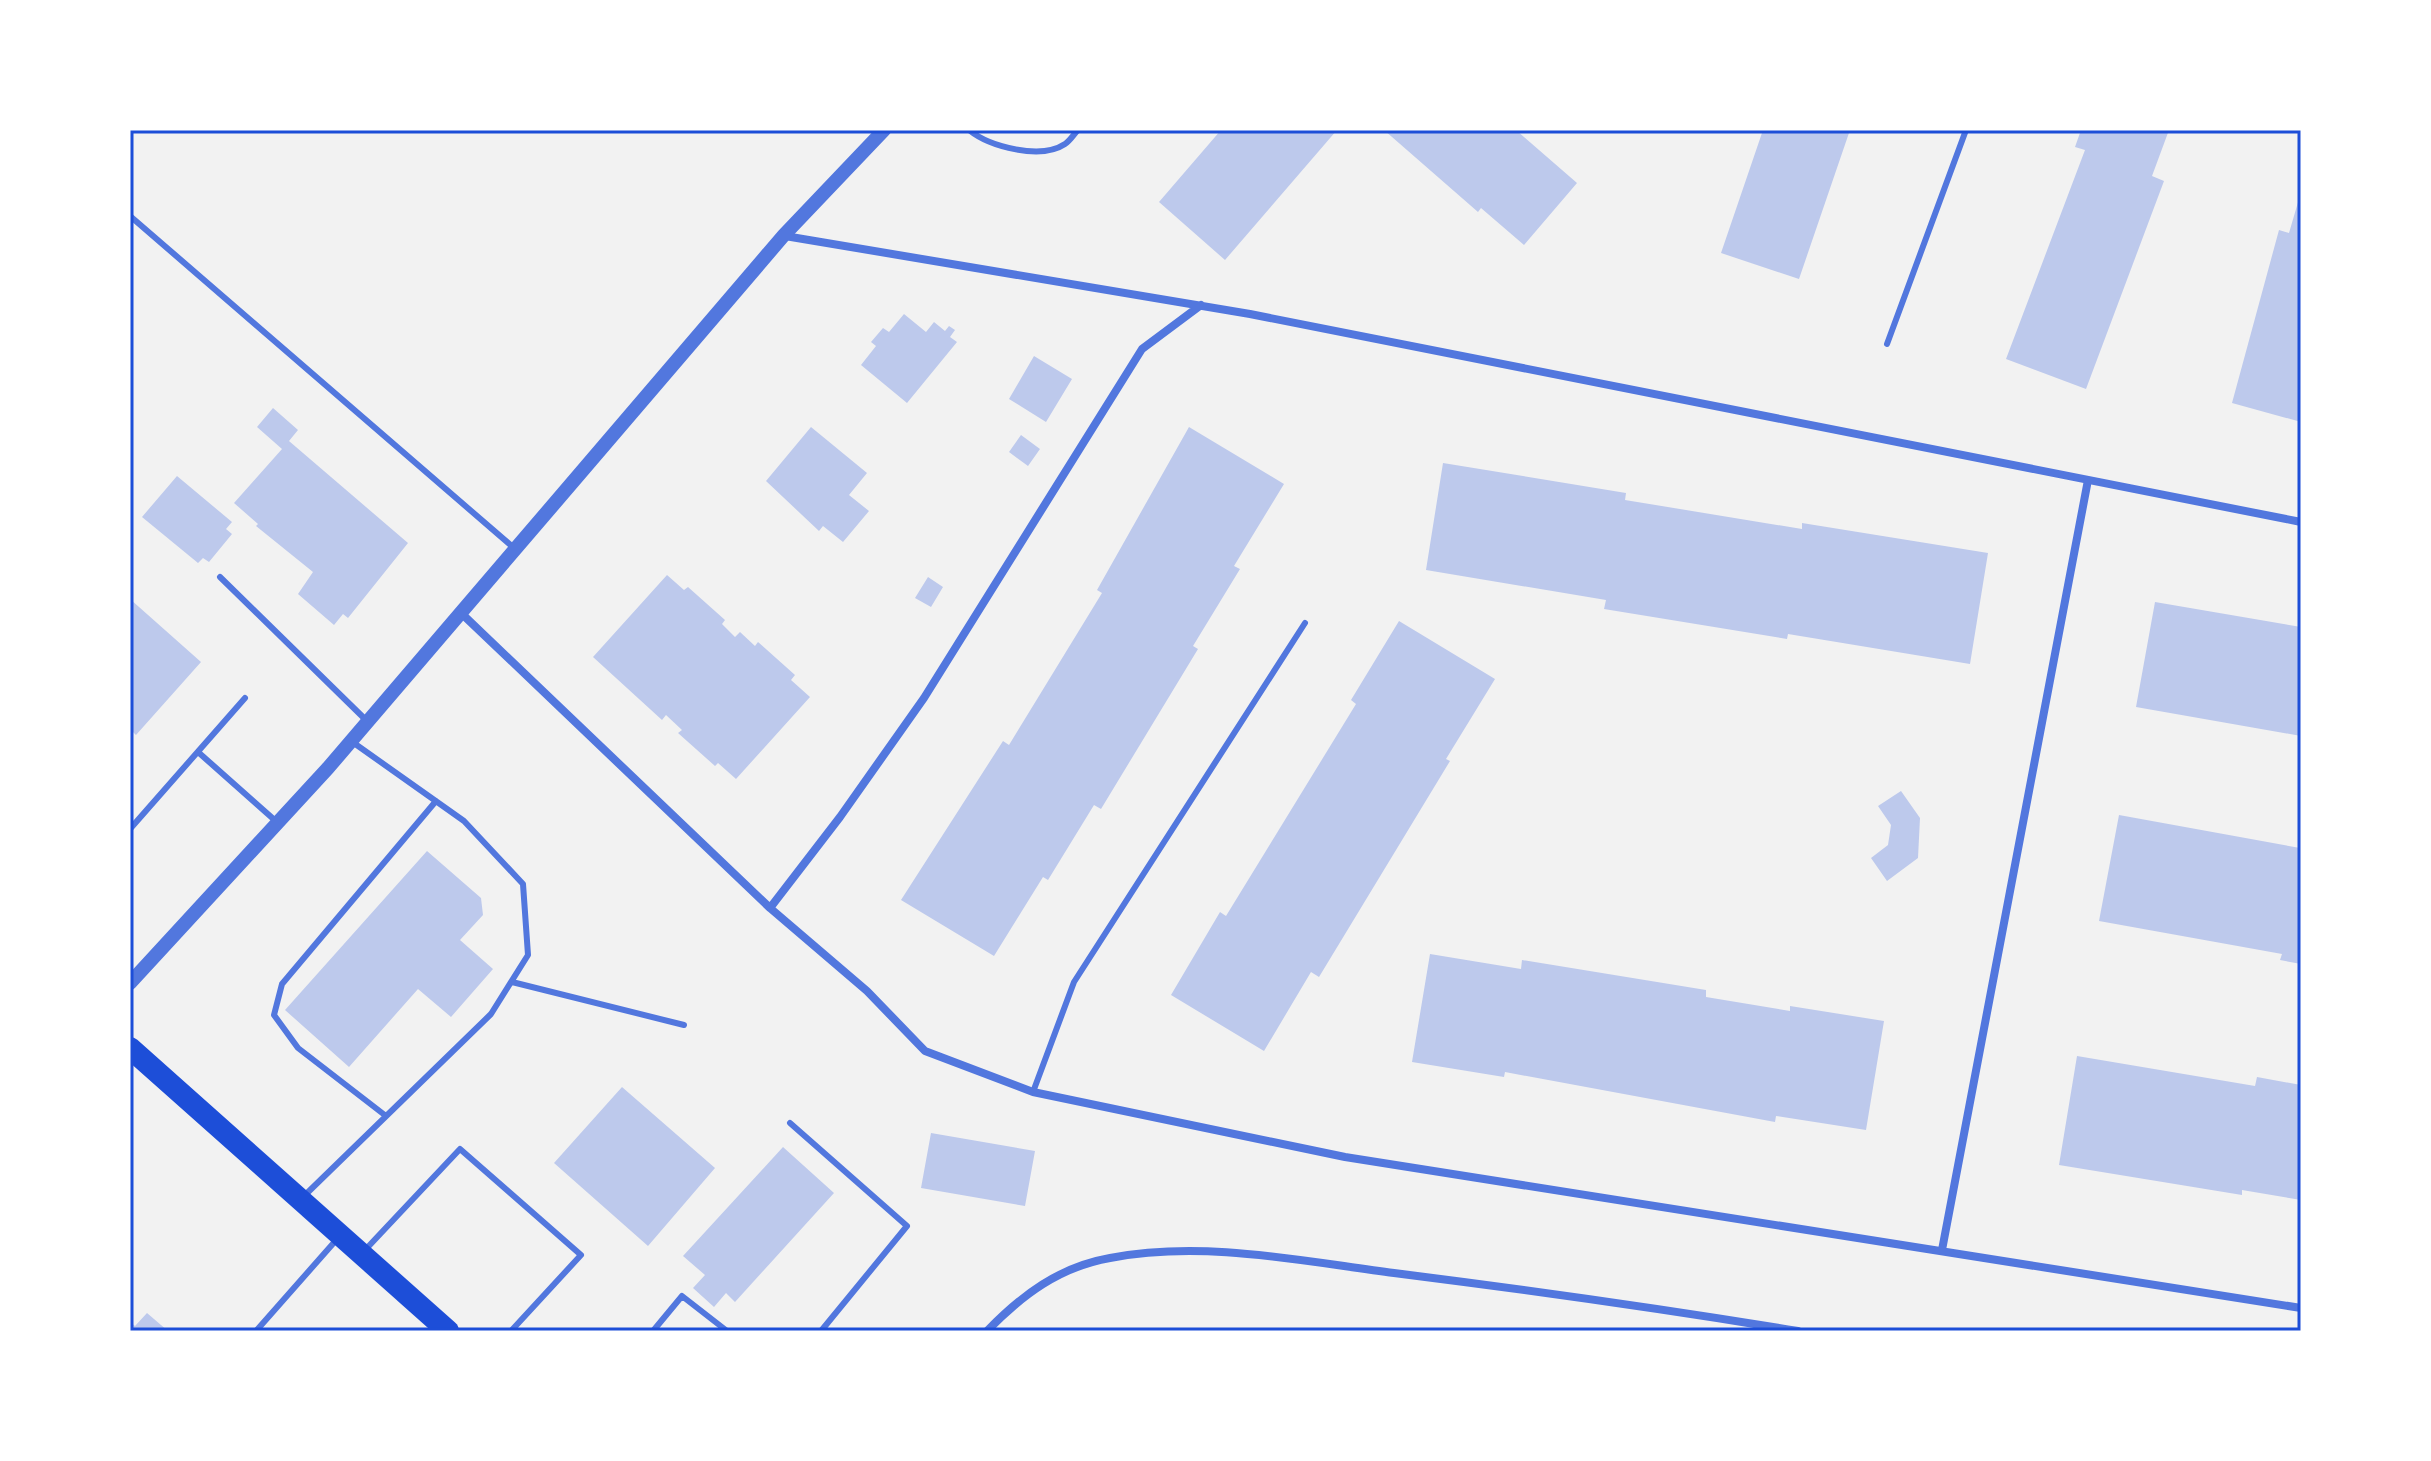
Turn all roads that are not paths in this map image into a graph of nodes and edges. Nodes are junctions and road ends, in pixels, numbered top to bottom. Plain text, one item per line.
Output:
1 (884, 130) edge
2 (969, 130) edge
3 (1078, 130) edge
4 (1966, 130) edge
5 (130, 216) edge
6 (784, 235) junction
7 (1201, 305) junction
8 (1887, 344) dead end
9 (2088, 480) junction
10 (2301, 522) edge
11 (514, 548) junction
12 (220, 577) dead end
13 (459, 612) junction
14 (1305, 623) dead end
15 (245, 698) dead end
16 (367, 721) junction
17 (351, 741) junction
18 (198, 752) junction
19 (436, 801) junction
20 (278, 823) junction
21 (130, 829) edge
22 (770, 908) junction
23 (512, 982) junction
24 (130, 983) edge
25 (684, 1025) dead end
26 (130, 1048) edge
27 (1033, 1092) junction
28 (386, 1116) junction
29 (790, 1123) dead end
30 (301, 1200) junction
31 (341, 1235) junction
32 (1942, 1250) junction
33 (362, 1253) junction
34 (2301, 1308) edge
35 (1749, 1327) edge
36 (256, 1331) edge
37 (448, 1331) edge
38 (511, 1331) edge
39 (653, 1331) edge
40 (727, 1331) edge
41 (821, 1331) edge
42 (987, 1331) edge
43 (1798, 1331) edge

1 - 6 street
2 - 3 lane
4 - 8 lane
5 - 11 lane
6 - 7 street
6 - 11 street
7 - 9 street
7 - 22 street
9 - 10 street
9 - 32 street
11 - 13 street
12 - 16 lane
13 - 16 street
13 - 22 street
14 - 27 lane
15 - 18 lane
16 - 17 street
17 - 19 lane
17 - 20 street
18 - 20 lane
18 - 21 lane
19 - 23 lane
19 - 28 lane
20 - 24 street
22 - 27 street
23 - 25 lane
23 - 28 lane
26 - 30 highway
27 - 32 street
28 - 30 lane
29 - 41 lane
30 - 31 highway
31 - 33 highway
31 - 36 lane
32 - 34 street
33 - 37 highway
33 - 38 lane
35 - 42 street
35 - 43 street
39 - 40 lane

